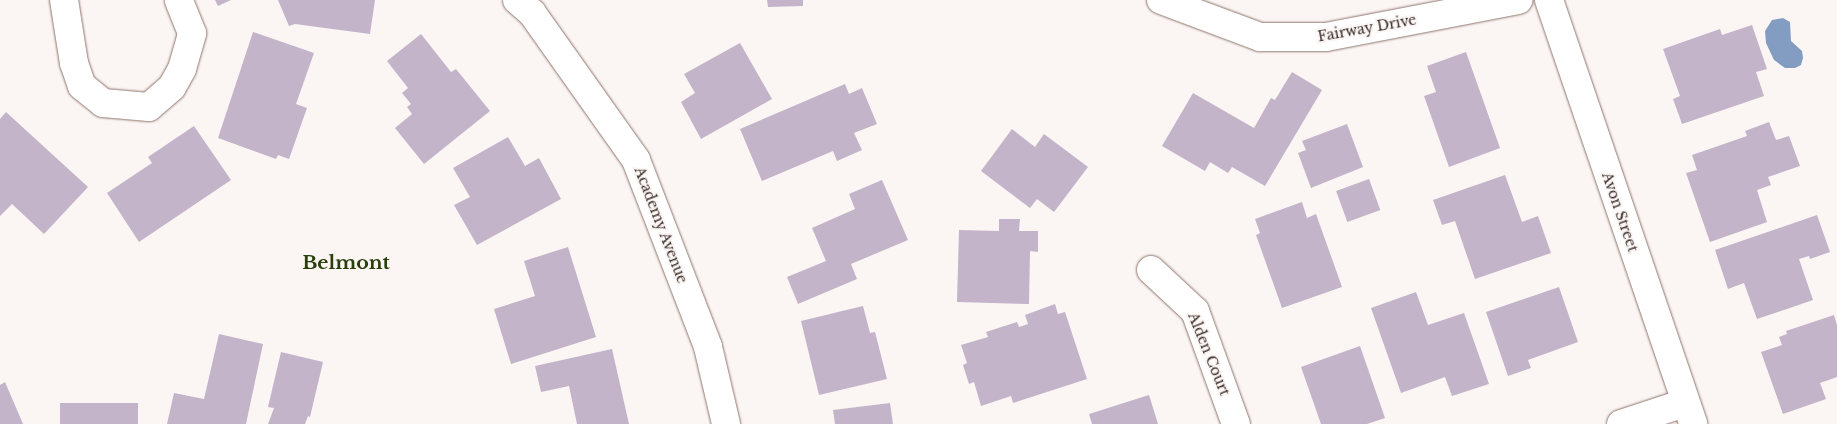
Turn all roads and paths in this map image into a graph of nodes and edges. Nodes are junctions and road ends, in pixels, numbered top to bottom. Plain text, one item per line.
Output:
1 (64, 0) edge
2 (179, 0) edge
3 (517, 0) edge
4 (1161, 0) edge
5 (1518, 0) edge
6 (1549, 0) edge
7 (1151, 270) dead end
8 (1689, 413) edge
9 (726, 424) edge
10 (1236, 424) edge
11 (1621, 424) edge

1 - 2 street
3 - 9 street, Academy Avenue
4 - 5 street, Fairway Drive
6 - 8 street, Avon Street
7 - 10 street, Alden Court
8 - 11 street

